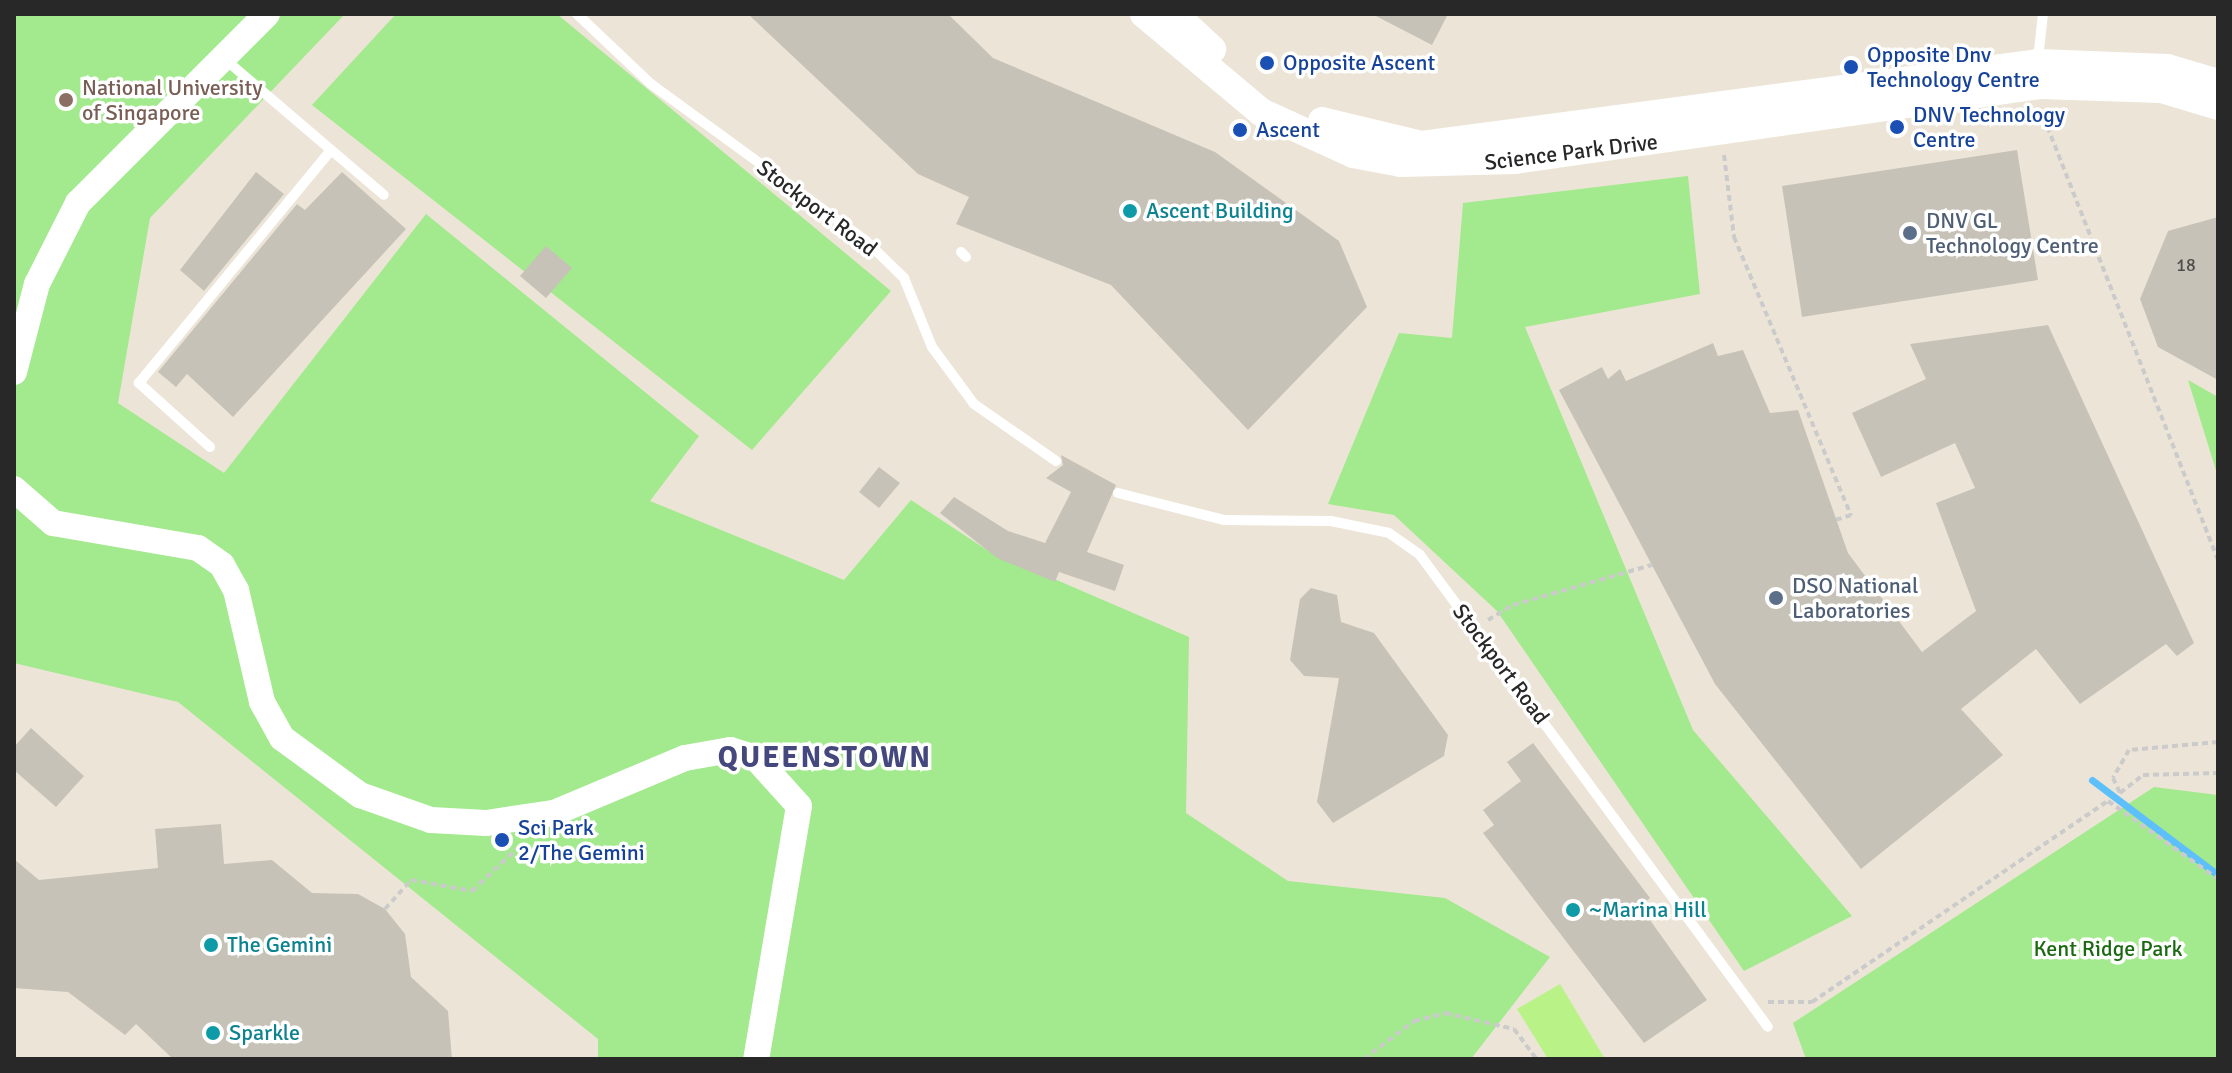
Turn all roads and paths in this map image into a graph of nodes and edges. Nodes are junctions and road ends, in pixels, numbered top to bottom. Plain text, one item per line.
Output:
1 (267, 14) edge
2 (577, 14) edge
3 (1144, 14) edge
4 (1174, 14) edge
5 (2043, 14) edge
6 (227, 61) junction
7 (2039, 74) junction
8 (2116, 74) junction
9 (2218, 83) edge
10 (2218, 106) edge
11 (1355, 144) junction
12 (331, 150) junction
13 (1723, 153) dead end
14 (384, 195) dead end
15 (14, 372) edge
16 (210, 447) dead end
17 (1056, 461) dead end
18 (14, 489) edge
19 (1118, 493) dead end
20 (1836, 520) dead end
21 (2218, 560) edge
22 (1652, 565) dead end
23 (1474, 628) junction
24 (2218, 742) edge
25 (2218, 773) edge
26 (523, 840) dead end
27 (2218, 879) edge
28 (385, 909) dead end
29 (1777, 998) dead end
30 (1768, 1027) dead end
31 (756, 1059) edge
32 (1364, 1059) edge
33 (1537, 1059) edge

1 - 6 street
2 - 17 lane, Stockport Road
3 - 11 main road, Science Park Drive
4 - 11 main road, Science Park Drive
5 - 7 lane
6 - 12 lane
6 - 15 street
7 - 8 main road, Science Park Drive
7 - 11 main road, Science Park Drive
7 - 21 path
8 - 9 main road, Science Park Drive
8 - 10 main road, Science Park Drive
12 - 14 lane
12 - 16 lane
13 - 20 path
18 - 31 street
19 - 23 lane, Stockport Road
22 - 23 path
23 - 30 lane, Stockport Road
24 - 25 path
26 - 28 path
27 - 29 path
32 - 33 path

